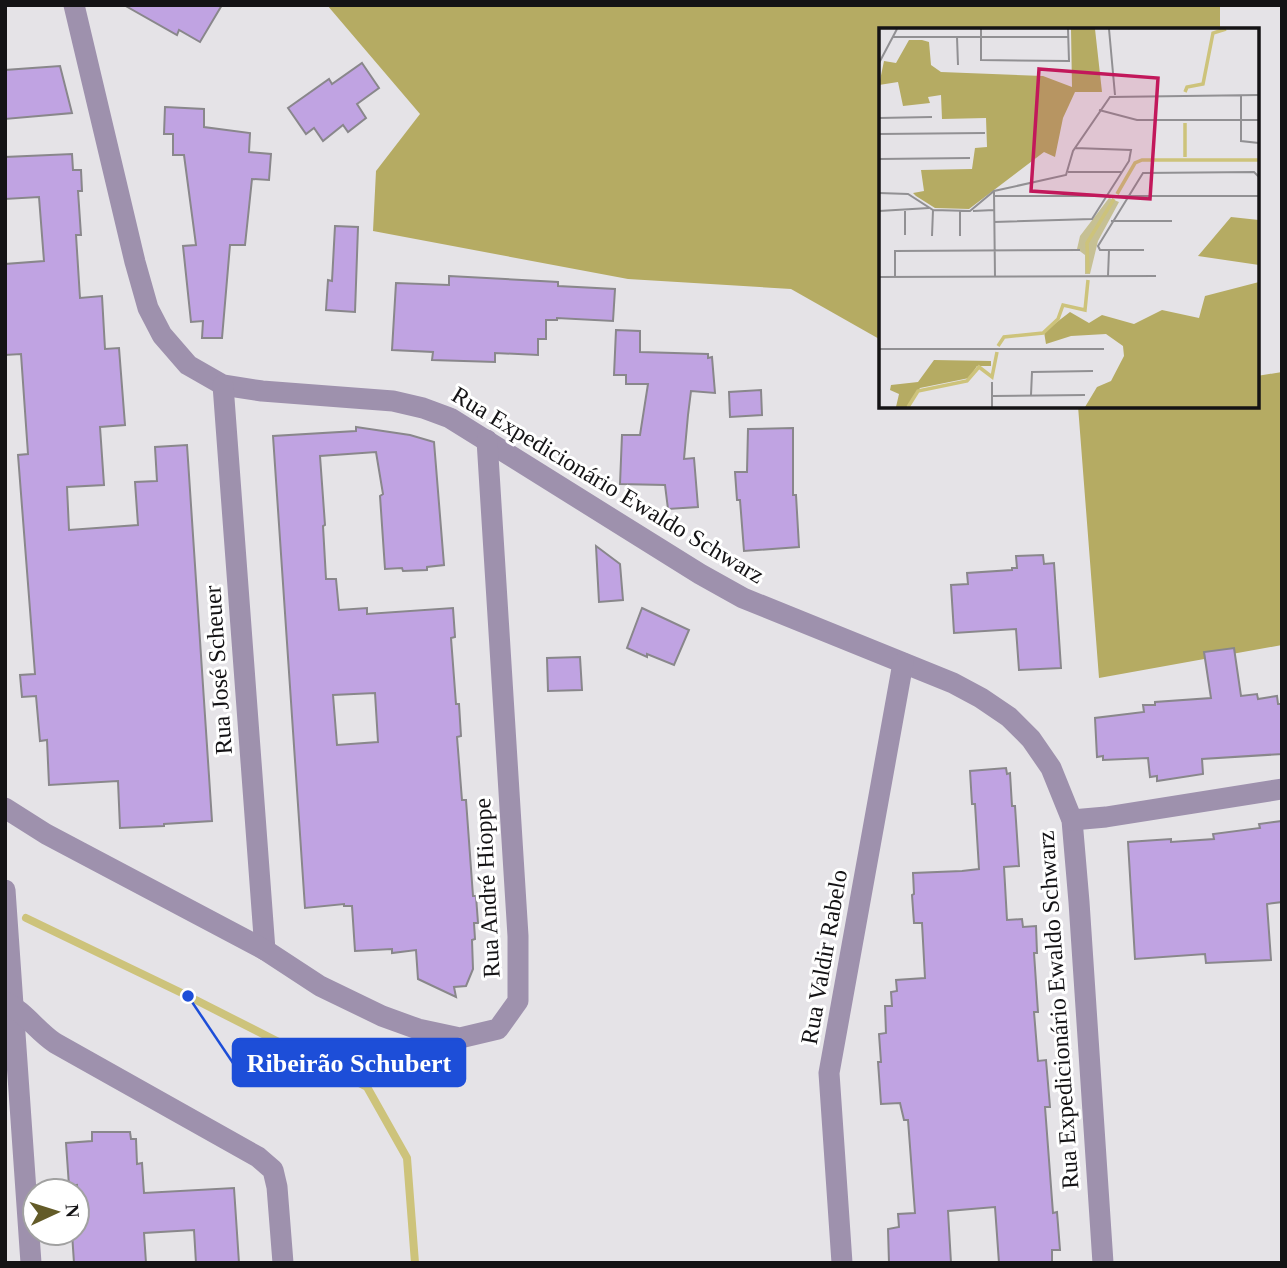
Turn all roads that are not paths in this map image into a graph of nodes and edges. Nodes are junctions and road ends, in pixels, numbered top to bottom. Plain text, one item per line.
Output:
1 (74, 5) edge
2 (223, 386) junction
3 (487, 440) junction
4 (903, 663) junction
5 (1282, 789) edge
6 (5, 808) edge
7 (1072, 820) junction
8 (5, 890) edge
9 (265, 950) junction
10 (9, 1004) edge
11 (31, 1263) edge
12 (282, 1263) edge
13 (842, 1263) edge
14 (1102, 1263) edge

1 - 2 street, Rua Expedicionário Ewaldo Schwarz
2 - 3 street, Rua Expedicionário Ewaldo Schwarz
2 - 9 street, Rua José Scheuer
3 - 4 street, Rua Expedicionário Ewaldo Schwarz
3 - 9 street, Rua André Hioppe
4 - 7 street, Rua Expedicionário Ewaldo Schwarz
4 - 13 street, Rua Valdir Rabelo
5 - 7 street
6 - 9 street, Rua André Hioppe
7 - 14 street, Rua Expedicionário Ewaldo Schwarz
8 - 10 street
10 - 11 street
10 - 12 street

